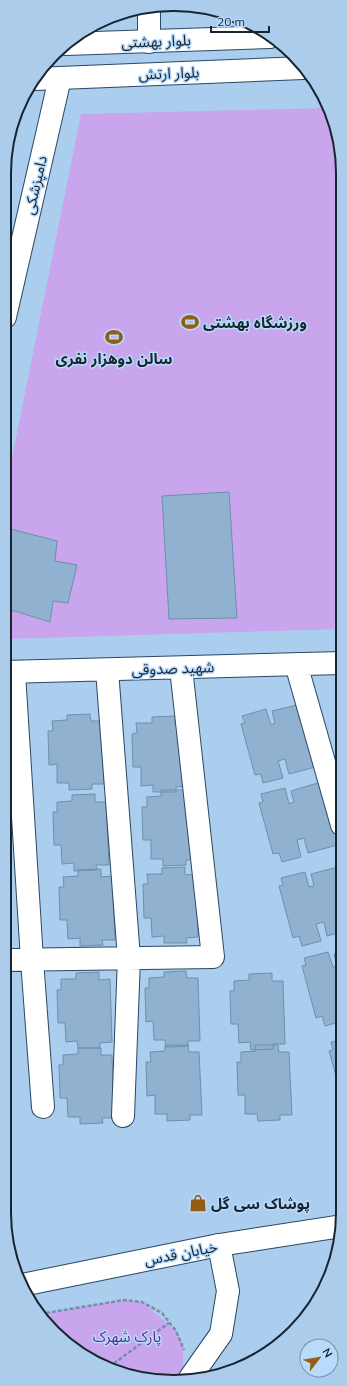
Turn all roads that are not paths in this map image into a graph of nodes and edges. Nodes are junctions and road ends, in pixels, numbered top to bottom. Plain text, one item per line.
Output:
1 (149, 13) edge
2 (263, 37) edge
3 (149, 42) junction
4 (76, 44) edge
5 (297, 68) edge
6 (60, 78) junction
7 (42, 79) edge
8 (11, 284) edge
9 (336, 663) edge
10 (296, 664) junction
11 (181, 668) junction
12 (107, 670) junction
13 (11, 673) edge
14 (11, 686) edge
15 (336, 804) edge
16 (129, 958) junction
17 (11, 960) edge
18 (32, 960) junction
19 (43, 1107) dead end
20 (123, 1116) dead end
21 (336, 1227) edge
22 (219, 1245) junction
23 (28, 1284) edge
24 (193, 1374) edge

1 - 3 street
2 - 3 street, بلوار بهشتی
3 - 4 street, بلوار بهشتی
5 - 6 street, بلوار ارتش
6 - 7 street, بلوار ارتش
6 - 8 street, دامپزشکی
9 - 10 street, شهید صدوقی
10 - 11 street, شهید صدوقی
10 - 15 street
11 - 12 street, شهید صدوقی
11 - 16 street
12 - 13 street, شهید صدوقی
12 - 16 street
14 - 18 street
16 - 18 street
16 - 20 street
17 - 18 street
18 - 19 street
21 - 22 street, خیابان قدس
22 - 23 street, خیابان قدس
22 - 24 street

